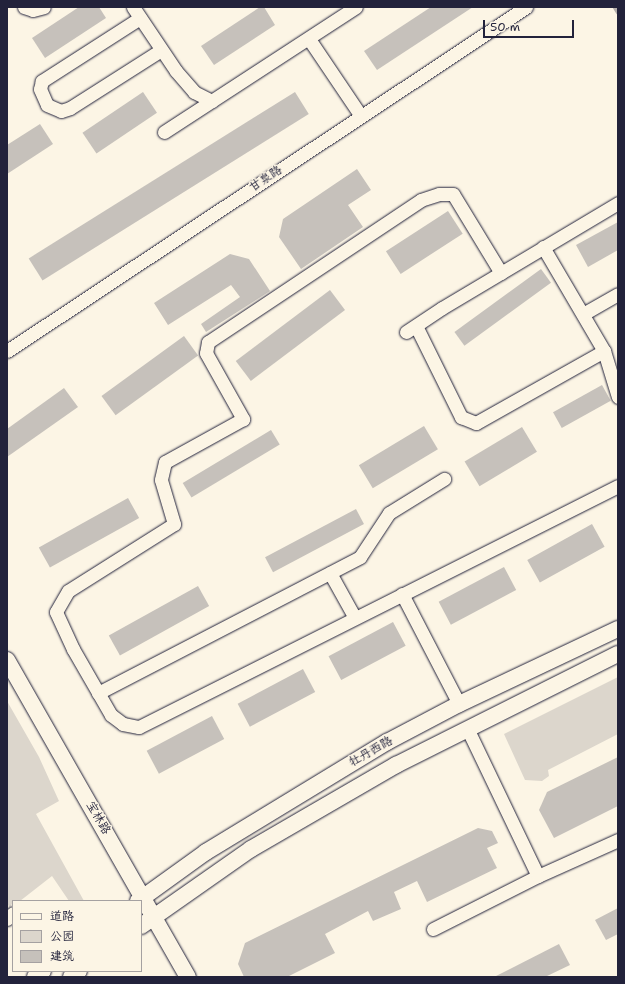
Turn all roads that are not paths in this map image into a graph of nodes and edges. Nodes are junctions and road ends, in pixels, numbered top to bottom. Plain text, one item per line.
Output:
1 (24, 7) edge
2 (44, 7) edge
3 (133, 7) edge
4 (356, 7) edge
5 (526, 7) edge
6 (140, 18) junction
7 (309, 39) junction
8 (161, 50) junction
9 (212, 101) junction
10 (361, 116) junction
11 (164, 132) dead end
12 (618, 203) edge
13 (543, 248) junction
14 (501, 273) junction
15 (618, 294) edge
16 (583, 314) junction
17 (7, 351) edge
18 (604, 351) junction
19 (618, 397) edge
20 (444, 479) dead end
21 (618, 486) edge
22 (330, 573) junction
23 (402, 594) junction
24 (355, 618) junction
25 (618, 630) edge
26 (618, 654) edge
27 (7, 660) edge
28 (98, 693) junction
29 (459, 704) junction
30 (467, 728) junction
31 (618, 840) edge
32 (538, 876) junction
33 (141, 899) edge
34 (142, 900) edge
35 (154, 916) junction
36 (142, 925) edge
37 (433, 929) dead end
38 (188, 977) edge

1 - 2 street
3 - 6 street
4 - 7 street
5 - 10 street, 甘泉路
6 - 8 street
6 - 8 street
7 - 9 street
7 - 10 street
8 - 9 street
9 - 11 street
10 - 17 street, 甘泉路
12 - 13 street
13 - 14 street
13 - 16 street
14 - 18 street
14 - 28 street
15 - 16 street
16 - 18 street
18 - 19 street
20 - 22 street
21 - 23 street
22 - 24 street
22 - 28 street
23 - 24 street
23 - 29 street
24 - 28 street
25 - 29 street, 牡丹西路
26 - 30 street, 牡丹西路
27 - 33 street, 宝林路
29 - 33 street, 牡丹西路
30 - 32 street
30 - 35 street, 牡丹西路
31 - 32 street
32 - 37 street
34 - 35 street, 宝林路
35 - 36 street, 牡丹西路
35 - 38 street, 宝林路

